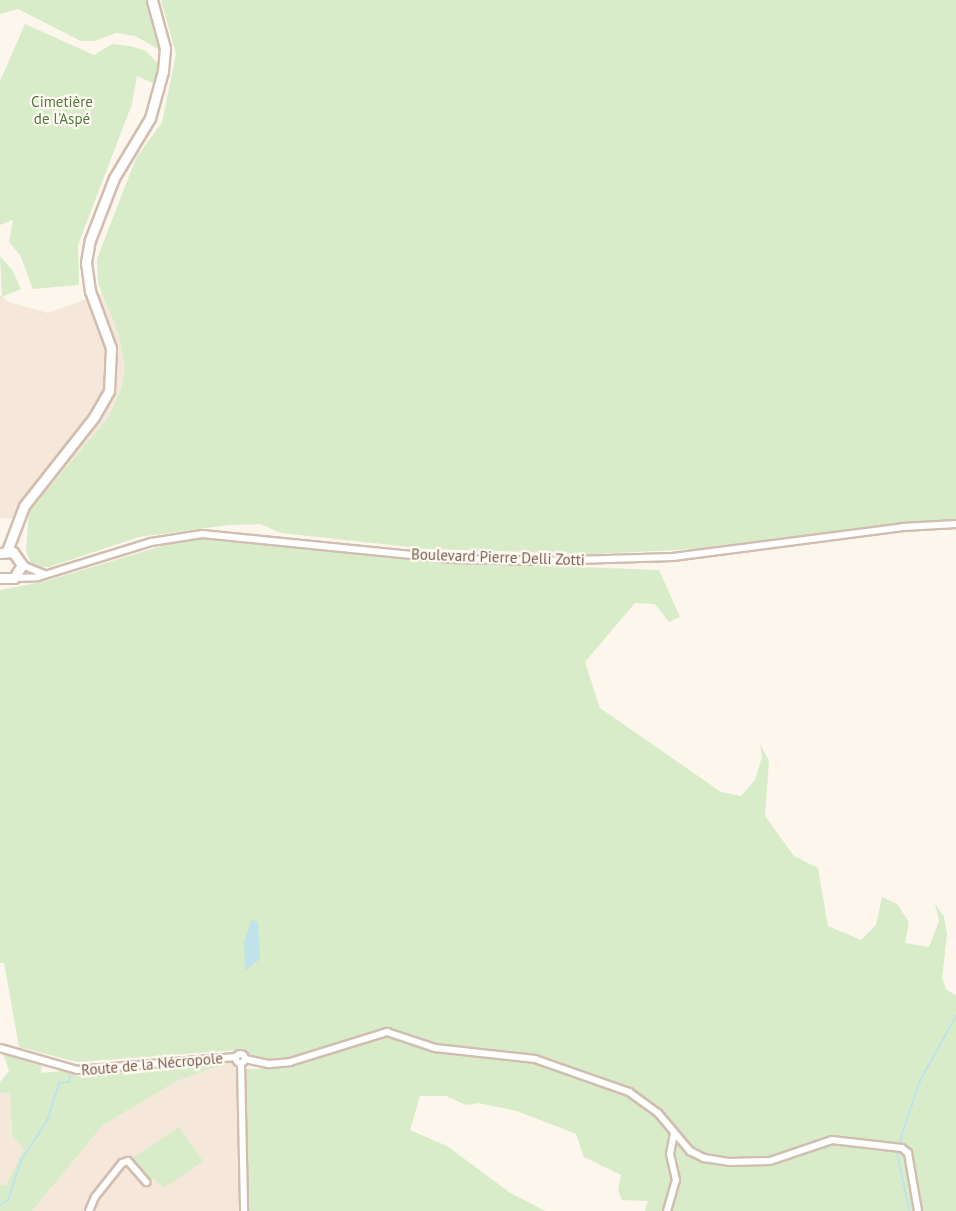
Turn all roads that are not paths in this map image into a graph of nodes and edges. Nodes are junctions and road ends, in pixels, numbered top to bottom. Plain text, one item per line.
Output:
1 (152, 0) edge
2 (956, 524) edge
3 (5, 552) edge
4 (22, 565) junction
5 (44, 574) junction
6 (0, 578) edge
7 (14, 578) junction
8 (0, 1048) edge
9 (243, 1061) junction
10 (674, 1133) junction
11 (146, 1182) dead end
12 (89, 1211) edge
13 (244, 1211) edge
14 (667, 1211) edge
15 (918, 1211) edge

1 - 3 main road
2 - 5 street, Boulevard Pierre Delli Zotti
3 - 4 main road
4 - 5 street
4 - 7 main road
5 - 7 street, Boulevard Pierre Delli Zotti
6 - 7 main road
8 - 9 street, Route de la Nécropole
9 - 10 street
9 - 13 street
10 - 14 street
10 - 15 street
11 - 12 street

